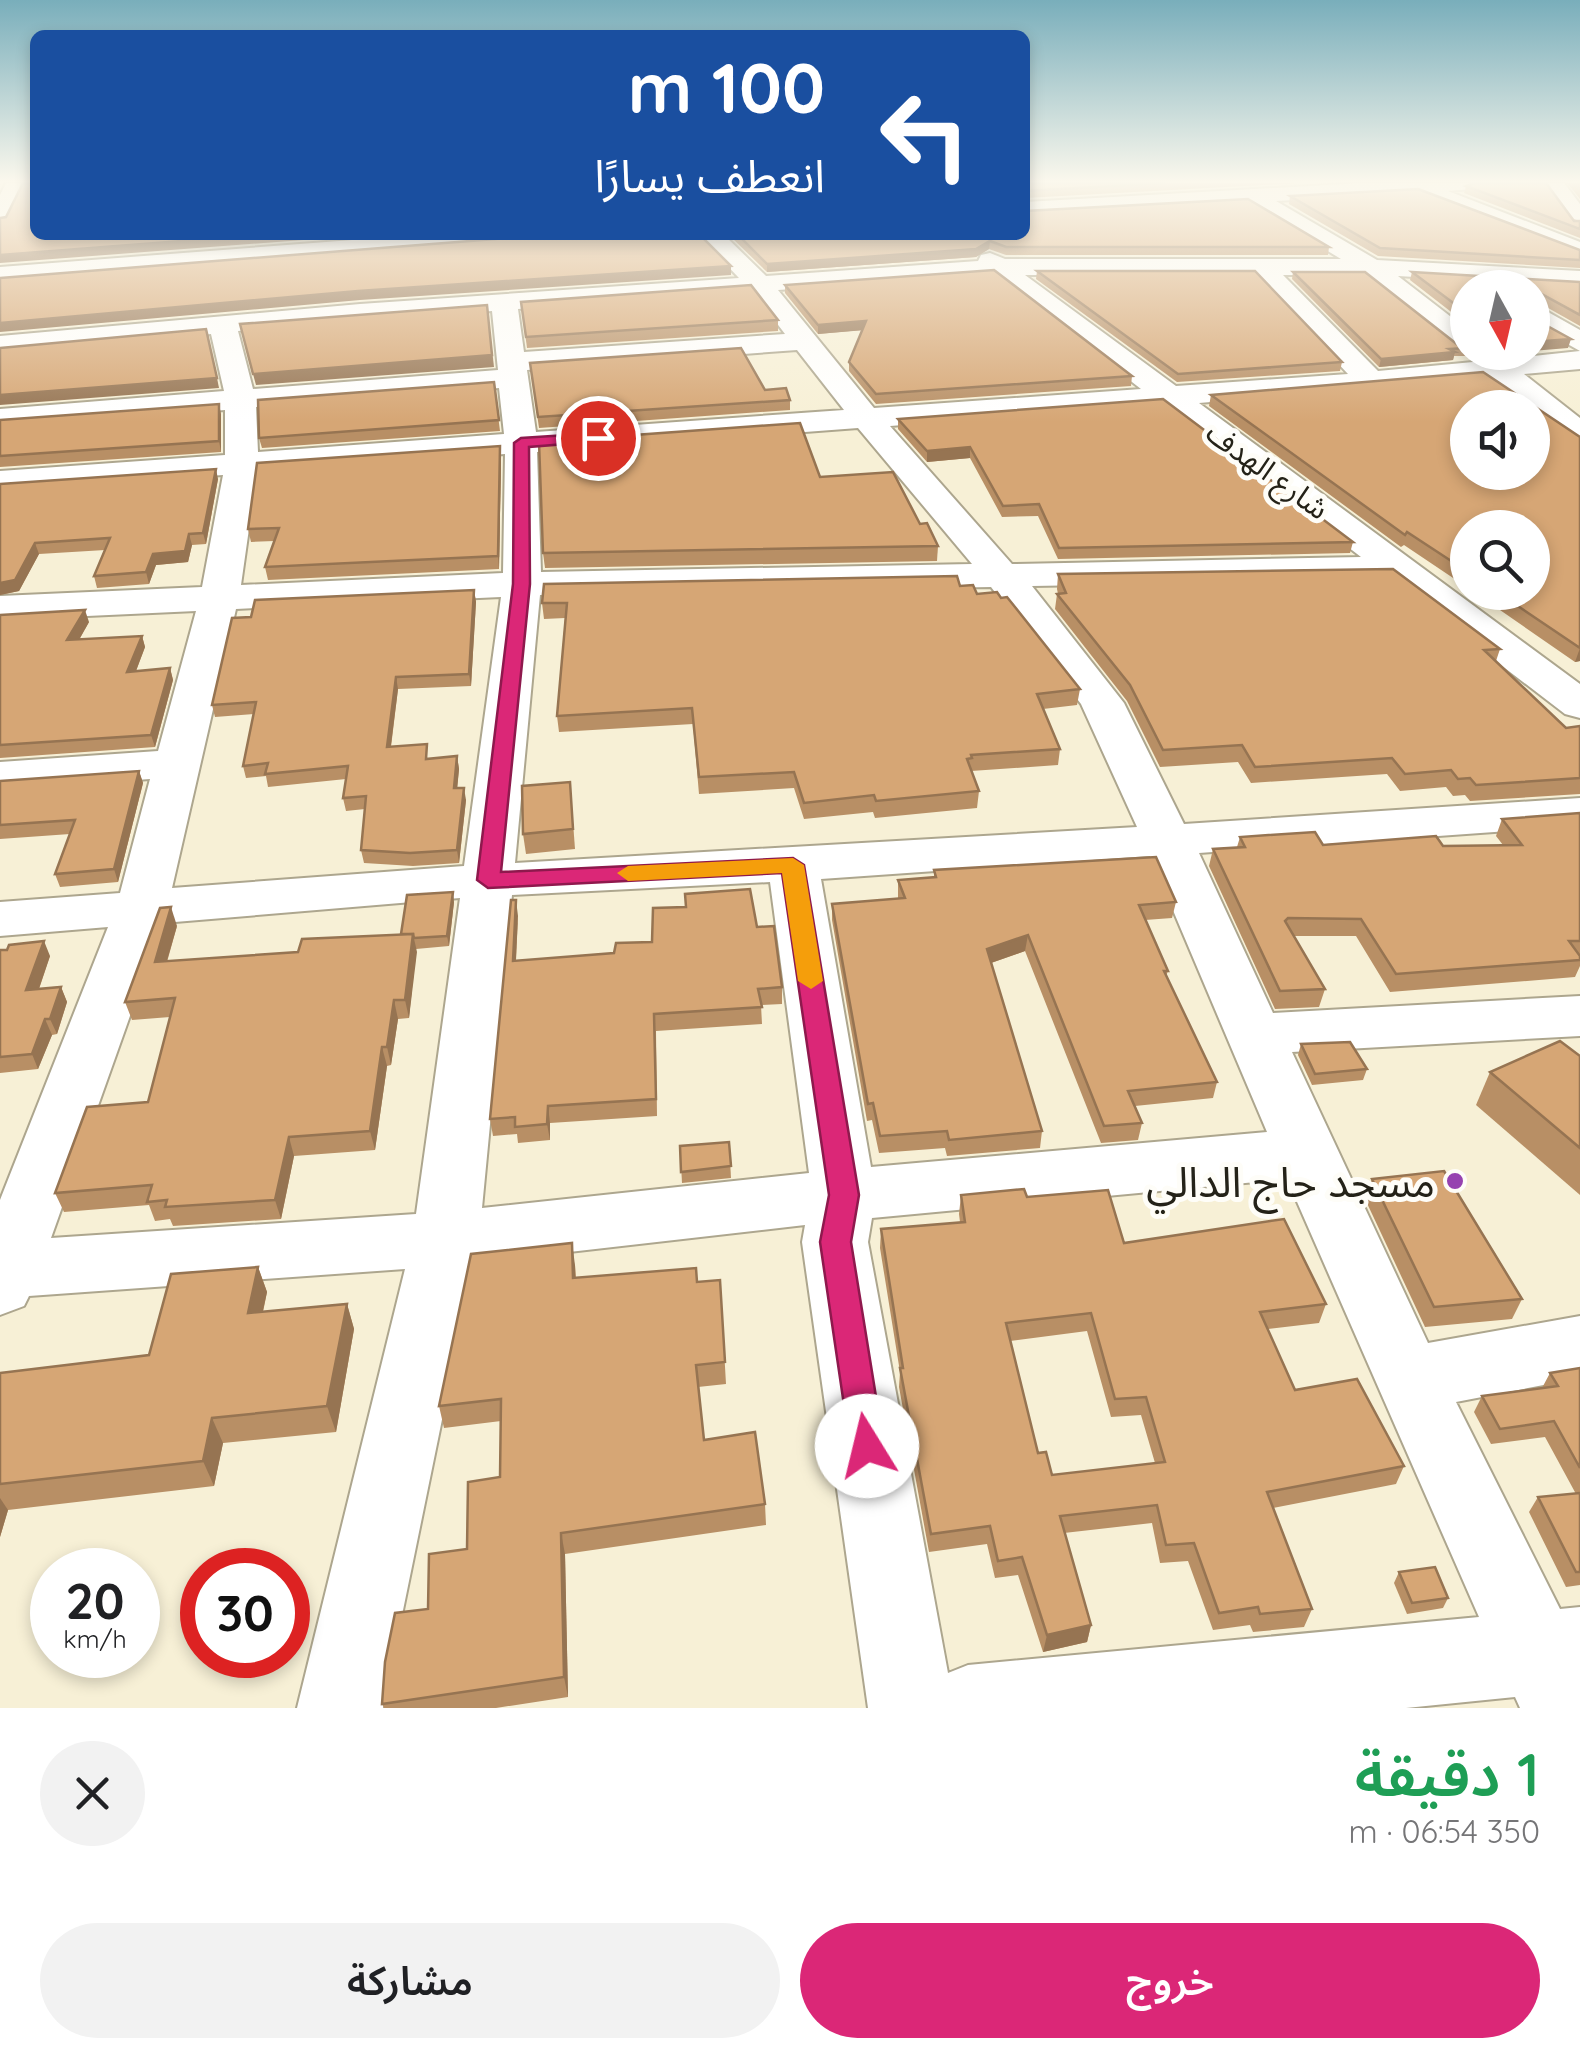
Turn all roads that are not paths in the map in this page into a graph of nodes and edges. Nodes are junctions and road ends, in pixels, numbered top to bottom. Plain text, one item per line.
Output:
1 (142, 263) edge
2 (345, 263) edge
3 (738, 263) edge
4 (993, 263) edge
5 (1364, 263) edge
6 (1260, 265) junction
7 (999, 267) junction
8 (1371, 267) junction
9 (0, 274) edge
10 (1450, 276) edge
11 (1550, 280) edge
12 (1580, 280) edge
13 (758, 282) junction
14 (504, 302) junction
15 (360, 312) junction
16 (1550, 322) edge
17 (223, 325) junction
18 (1450, 330) edge
19 (806, 341) junction
20 (1580, 343) edge
21 (0, 344) edge
22 (1550, 360) edge
23 (1580, 360) edge
24 (1450, 366) edge
25 (513, 370) junction
26 (1500, 370) edge
27 (1371, 380) junction
28 (1168, 396) junction
29 (240, 397) junction
30 (0, 418) edge
31 (866, 418) junction
32 (1580, 434) edge
33 (521, 443) junction
34 (242, 463) junction
35 (0, 481) edge
36 (1401, 568) junction
37 (997, 572) junction
38 (522, 584) junction
39 (220, 595) junction
40 (0, 608) edge
41 (1580, 706) edge
42 (178, 763) junction
43 (0, 776) edge
44 (1580, 812) edge
45 (1168, 840) junction
46 (793, 865) junction
47 (488, 880) junction
48 (141, 910) junction
49 (0, 919) edge
50 (1580, 1016) edge
51 (1254, 1034) junction
52 (1306, 1153) junction
53 (844, 1195) junction
54 (446, 1238) junction
55 (2, 1276) edge
56 (1580, 1347) edge
57 (1408, 1379) junction
58 (1560, 1670) edge
59 (340, 1708) edge
60 (911, 1708) edge
61 (968, 1708) edge

1 - 9 street
2 - 15 street
3 - 13 street
4 - 7 street, شارع الهدف
5 - 8 street
6 - 7 street
6 - 8 street
6 - 27 street
7 - 13 street
7 - 28 street, شارع الهدف
8 - 10 street
8 - 18 street
11 - 12 street
13 - 14 street
13 - 19 street
14 - 15 street
14 - 25 street
15 - 17 street
16 - 20 street
17 - 21 street
17 - 29 street
19 - 25 street
19 - 31 street
22 - 23 street
24 - 27 street
25 - 29 street
25 - 33 street
26 - 32 street
27 - 28 street
28 - 31 street
28 - 36 street, شارع الهدف
29 - 30 street
29 - 34 street
31 - 33 street
31 - 37 street
33 - 34 street
33 - 38 street
34 - 35 street
34 - 39 street
36 - 37 street
36 - 41 street, شارع الهدف
37 - 38 street
37 - 45 street
38 - 39 street
38 - 47 street
39 - 40 street
39 - 42 street
42 - 43 street
42 - 48 street
44 - 45 street
45 - 46 street
45 - 51 street
46 - 47 street
46 - 53 street
47 - 48 street
47 - 54 street
48 - 49 street
48 - 55 street
50 - 51 street
51 - 52 street
52 - 53 street
52 - 57 street
53 - 54 street
53 - 60 street
54 - 55 street
54 - 59 street
56 - 57 street
57 - 58 street
58 - 61 street

